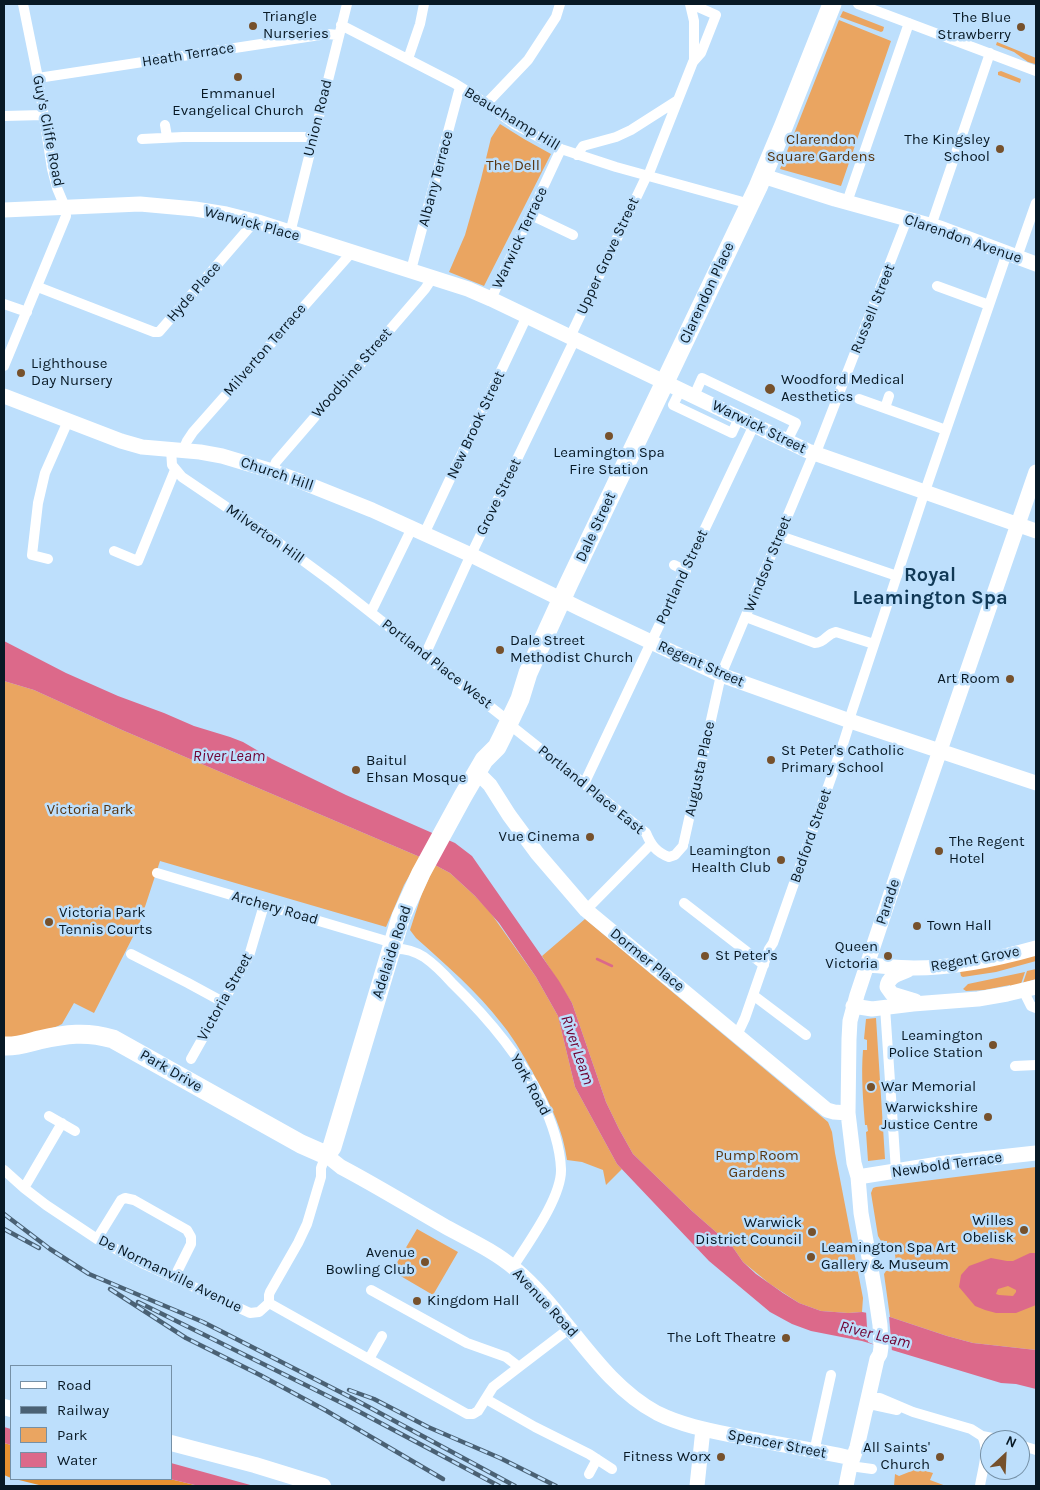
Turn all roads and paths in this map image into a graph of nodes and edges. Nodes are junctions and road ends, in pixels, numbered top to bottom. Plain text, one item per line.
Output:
1 (23, 4) edge
2 (346, 4) edge
3 (424, 4) edge
4 (560, 4) edge
5 (691, 4) edge
6 (832, 4) edge
7 (858, 4) edge
8 (909, 23) junction
9 (341, 25) junction
10 (339, 35) junction
11 (990, 54) junction
12 (408, 58) junction
13 (694, 62) junction
14 (1036, 71) edge
15 (38, 78) junction
16 (460, 87) junction
17 (678, 99) junction
18 (486, 104) junction
19 (44, 115) junction
20 (4, 116) edge
21 (165, 125) dead end
22 (166, 137) junction
23 (313, 137) junction
24 (142, 139) dead end
25 (561, 149) junction
26 (577, 155) junction
27 (647, 175) junction
28 (763, 176) junction
29 (847, 202) junction
30 (1036, 203) edge
31 (750, 204) junction
32 (65, 207) junction
33 (4, 210) edge
34 (531, 215) junction
35 (907, 219) junction
36 (255, 221) junction
37 (931, 226) junction
38 (290, 233) junction
39 (573, 235) dead end
40 (352, 252) junction
41 (1012, 255) junction
42 (1036, 264) edge
43 (411, 270) junction
44 (433, 278) junction
45 (937, 286) dead end
46 (38, 287) junction
47 (491, 299) junction
48 (4, 304) edge
49 (989, 305) junction
50 (27, 312) junction
51 (528, 316) junction
52 (572, 338) junction
53 (4, 366) edge
54 (680, 389) junction
55 (4, 396) edge
56 (889, 396) dead end
57 (859, 399) dead end
58 (885, 408) junction
59 (739, 418) junction
60 (68, 421) junction
61 (754, 425) junction
62 (946, 430) junction
63 (787, 441) junction
64 (177, 450) junction
65 (815, 454) junction
66 (176, 470) junction
67 (272, 471) junction
68 (1036, 472) edge
69 (925, 492) junction
70 (379, 514) joint
71 (1018, 524) junction
72 (1036, 530) edge
73 (418, 531) junction
74 (780, 536) junction
75 (114, 551) dead end
76 (471, 555) junction
77 (48, 559) dead end
78 (674, 566) dead end
79 (686, 570) junction
80 (896, 576) junction
81 (562, 600) junction
82 (371, 612) junction
83 (746, 617) junction
84 (652, 642) junction
85 (874, 644) junction
86 (424, 655) junction
87 (722, 675) junction
88 (506, 720) junction
89 (850, 720) junction
90 (940, 751) junction
91 (481, 766) junction
92 (584, 784) junction
93 (1036, 784) edge
94 (651, 844) junction
95 (669, 857) joint
96 (157, 873) dead end
97 (684, 903) dead end
98 (264, 905) junction
99 (586, 910) junction
100 (397, 947) junction
101 (1036, 948) edge
102 (131, 954) dead end
103 (764, 965) junction
104 (867, 965) junction
105 (914, 968) junction
106 (1030, 989) edge
107 (753, 995) junction
108 (223, 1002) junction
109 (924, 1003) junction
110 (853, 1006) junction
111 (885, 1007) junction
112 (1036, 1008) edge
113 (737, 1035) junction
114 (806, 1035) dead end
115 (4, 1046) edge
116 (191, 1059) dead end
117 (1036, 1065) edge
118 (1015, 1066) dead end
119 (848, 1113) junction
120 (49, 1116) dead end
121 (62, 1123) junction
122 (74, 1131) dead end
123 (1036, 1153) edge
124 (326, 1155) junction
125 (4, 1170) edge
126 (896, 1172) junction
127 (858, 1177) junction
128 (24, 1188) junction
129 (97, 1239) junction
130 (513, 1267) junction
131 (174, 1278) junction
132 (371, 1290) dead end
133 (270, 1303) junction
134 (570, 1328) junction
135 (382, 1336) dead end
136 (369, 1359) junction
137 (519, 1367) junction
138 (831, 1375) dead end
139 (486, 1399) junction
140 (873, 1400) junction
141 (703, 1429) junction
142 (980, 1435) edge
143 (172, 1443) edge
144 (814, 1452) junction
145 (853, 1457) junction
146 (597, 1459) junction
147 (612, 1469) dead end
148 (872, 1469) dead end
149 (589, 1474) dead end
150 (323, 1486) edge
151 (697, 1486) edge
152 (846, 1486) edge

1 - 15 street, Guy's Cliffe Road
2 - 9 street, Union Road
3 - 12 street
4 - 18 street
5 - 13 street
5 - 13 street, Upper Grove Street
6 - 28 highway, Clarendon Place
7 - 8 street
8 - 11 street
8 - 29 street
9 - 10 street, Union Road
9 - 12 street, Beauchamp Hill
10 - 15 street, Heath Terrace
10 - 23 street, Union Road
11 - 14 street
11 - 37 street
12 - 16 street, Beauchamp Hill
13 - 17 street, Upper Grove Street
15 - 19 street, Guy's Cliffe Road
16 - 18 street, Beauchamp Hill
16 - 43 street, Albany Terrace
17 - 26 street
17 - 27 street, Upper Grove Street
18 - 25 street, Beauchamp Hill
19 - 20 street
19 - 32 street, Guy's Cliffe Road
21 - 22 street
22 - 23 street
22 - 24 street
23 - 38 street, Union Road
25 - 26 street, Beauchamp Hill
25 - 34 street, Warwick Terrace
26 - 27 street, Beauchamp Hill
27 - 31 street, Beauchamp Hill
27 - 52 street, Upper Grove Street
28 - 29 street, Clarendon Avenue
28 - 31 highway, Clarendon Place
29 - 35 street, Clarendon Avenue
30 - 41 street, Bedford Street
31 - 54 highway, Clarendon Place
32 - 33 street, Warwick Place
32 - 36 street, Warwick Place
32 - 46 street, Guy's Cliffe Road
34 - 39 street
34 - 47 street, Warwick Terrace
35 - 37 street, Clarendon Avenue
35 - 65 street, Russell Street
36 - 38 street, Warwick Place
36 - 46 street, Hyde Place
37 - 41 street, Clarendon Avenue
38 - 40 street, Warwick Place
40 - 43 street, Warwick Place
40 - 64 street, Milverton Terrace
41 - 42 street, Clarendon Avenue
41 - 49 street, Bedford Street
43 - 44 street, Warwick Place
44 - 47 street, Warwick Place
44 - 67 street, Woodbine Street
45 - 49 street
46 - 50 street, Guy's Cliffe Road
47 - 51 street, Warwick Street
48 - 50 street
49 - 62 street, Bedford Street
50 - 53 street, Guy's Cliffe Road
51 - 52 street, Warwick Street
51 - 73 street, New Brook Street
52 - 54 street, Warwick Street
52 - 76 street, Grove Street
54 - 59 street, Warwick Street
54 - 59 street
54 - 63 street
54 - 81 highway, Dale Street
55 - 60 street, Church Hill
56 - 58 street
57 - 58 street
58 - 62 street
59 - 61 street, Warwick Street
60 - 64 street, Church Hill
60 - 77 street
61 - 63 street, Warwick Street
61 - 79 street, Portland Street
62 - 69 street, Bedford Street
63 - 65 street, Warwick Street
64 - 66 street
64 - 67 street, Church Hill
65 - 69 street, Warwick Street
65 - 74 street, Windsor Street
66 - 75 street
66 - 82 street, Milverton Hill
67 - 70 street, Church Hill
68 - 71 street, Parade
69 - 71 street, Warwick Street
69 - 80 street, Bedford Street
70 - 73 street, Regent Street
71 - 72 street, Warwick Street
71 - 90 street, Parade
73 - 76 street, Regent Street
73 - 82 street, New Brook Street
74 - 80 street
74 - 83 street, Windsor Street
76 - 81 street, Regent Street
76 - 86 street, Grove Street
78 - 79 street
79 - 84 street, Portland Street
80 - 85 street, Bedford Street
81 - 84 street, Regent Street
81 - 88 highway, Dale Street
82 - 86 street, Portland Place West
83 - 85 street
83 - 87 street, Windsor Street
84 - 87 street, Regent Street
84 - 92 street, Portland Street
85 - 89 street, Bedford Street
86 - 88 street, Portland Place West
87 - 89 street, Regent Street
87 - 95 street, Augusta Place
88 - 91 highway, Adelaide Road
88 - 92 street, Portland Place East
89 - 90 street, Regent Street
89 - 103 street, Bedford Street
90 - 93 street, Regent Street
90 - 104 street, Parade
91 - 99 street, Dormer Place
91 - 100 highway, Adelaide Road
92 - 94 street, Portland Place East
94 - 95 street, Portland Place East
94 - 99 street
96 - 98 street, Archery Road
97 - 103 street
98 - 100 street, Archery Road
98 - 108 street, Victoria Street
99 - 113 street, Dormer Place
100 - 124 highway, Adelaide Road
100 - 130 street, York Road
101 - 105 street, Regent Grove
102 - 108 street
103 - 107 street, Bedford Street
104 - 105 street, Regent Grove
104 - 110 street, Parade
105 - 109 street, Regent Grove
106 - 109 street
106 - 112 street
107 - 113 street, Bedford Street
107 - 114 street
108 - 116 street, Victoria Street
109 - 111 street
110 - 111 street
110 - 119 street, Parade
111 - 126 street
113 - 119 street, Dormer Place
115 - 124 highway, Park Drive
117 - 118 street
119 - 127 street, Parade
120 - 121 street
121 - 122 street
121 - 128 street
123 - 126 street, Newbold Terrace
124 - 130 street, Avenue Road
124 - 133 street
125 - 128 street, De Normanville Avenue
126 - 127 street, Newbold Terrace
127 - 140 street, Parade
128 - 129 street, De Normanville Avenue
129 - 131 street, De Normanville Avenue
129 - 131 street
130 - 134 street, Avenue Road
131 - 133 street, De Normanville Avenue
132 - 137 street
133 - 136 street
134 - 137 street
134 - 141 street, Avenue Road
135 - 136 street
136 - 139 street
137 - 139 street
138 - 144 street
139 - 146 street
140 - 142 street
140 - 145 street
140 - 145 street
141 - 144 street, Spencer Street
141 - 151 street
143 - 150 main road
144 - 145 street, Spencer Street
145 - 148 street
145 - 152 street
146 - 147 street
146 - 149 street

